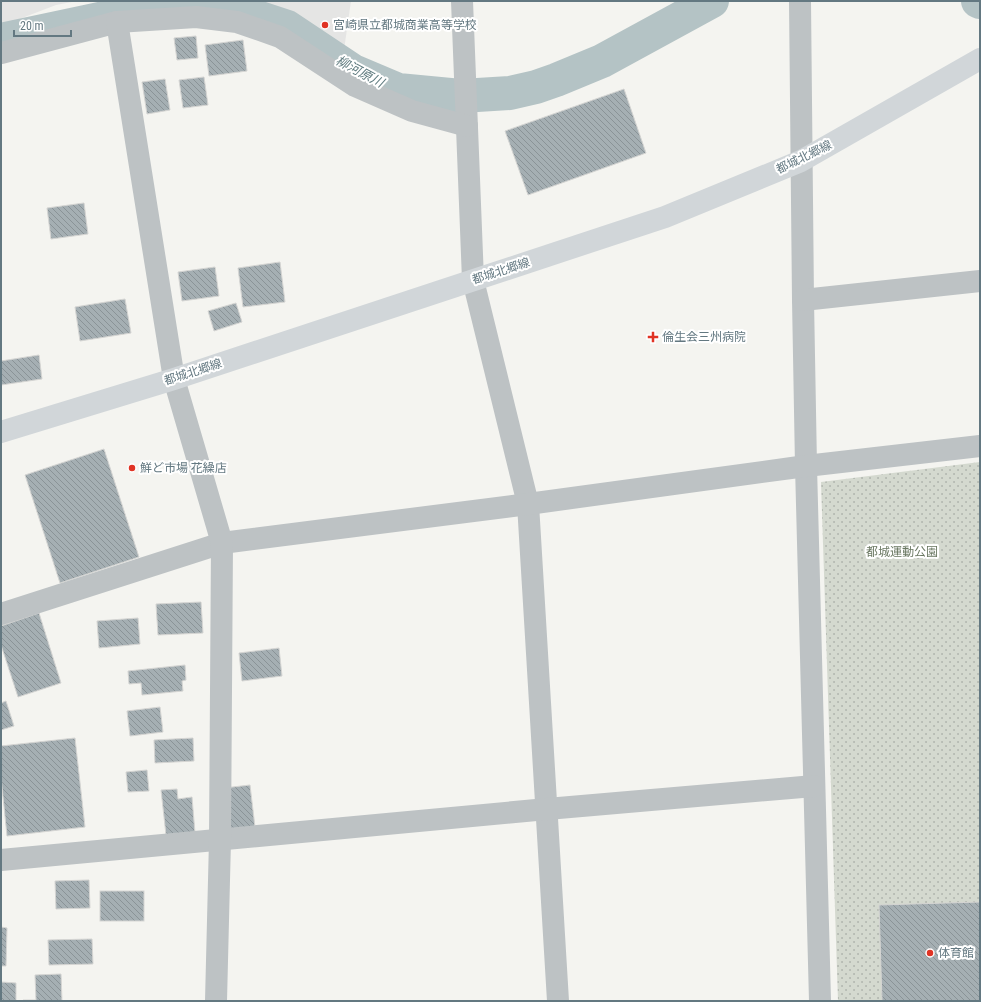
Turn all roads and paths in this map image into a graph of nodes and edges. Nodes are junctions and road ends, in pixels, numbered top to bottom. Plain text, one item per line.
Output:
1 (462, 1) edge
2 (800, 1) edge
3 (117, 22) junction
4 (1, 53) edge
5 (980, 60) edge
6 (467, 117) junction
7 (801, 161) junction
8 (474, 280) junction
9 (980, 281) edge
10 (802, 300) junction
11 (174, 379) junction
12 (1, 432) edge
13 (980, 446) edge
14 (806, 466) junction
15 (528, 504) junction
16 (222, 543) junction
17 (1, 614) edge
18 (814, 786) junction
19 (547, 809) junction
20 (220, 840) junction
21 (1, 860) edge
22 (216, 1001) edge
23 (558, 1001) edge
24 (820, 1001) edge

1 - 6 street
2 - 7 street
3 - 4 street
3 - 6 street
3 - 11 street
5 - 7 main road, 都城北郷線
6 - 8 street
7 - 8 main road, 都城北郷線
7 - 10 street
8 - 11 main road, 都城北郷線
8 - 15 street
9 - 10 street
10 - 14 street
11 - 12 main road, 都城北郷線
11 - 16 street
13 - 14 street
14 - 15 street
14 - 18 street
15 - 16 street
15 - 19 street
16 - 17 street
16 - 20 street
18 - 19 street
18 - 24 street
19 - 20 street
19 - 23 street
20 - 21 street
20 - 22 street

